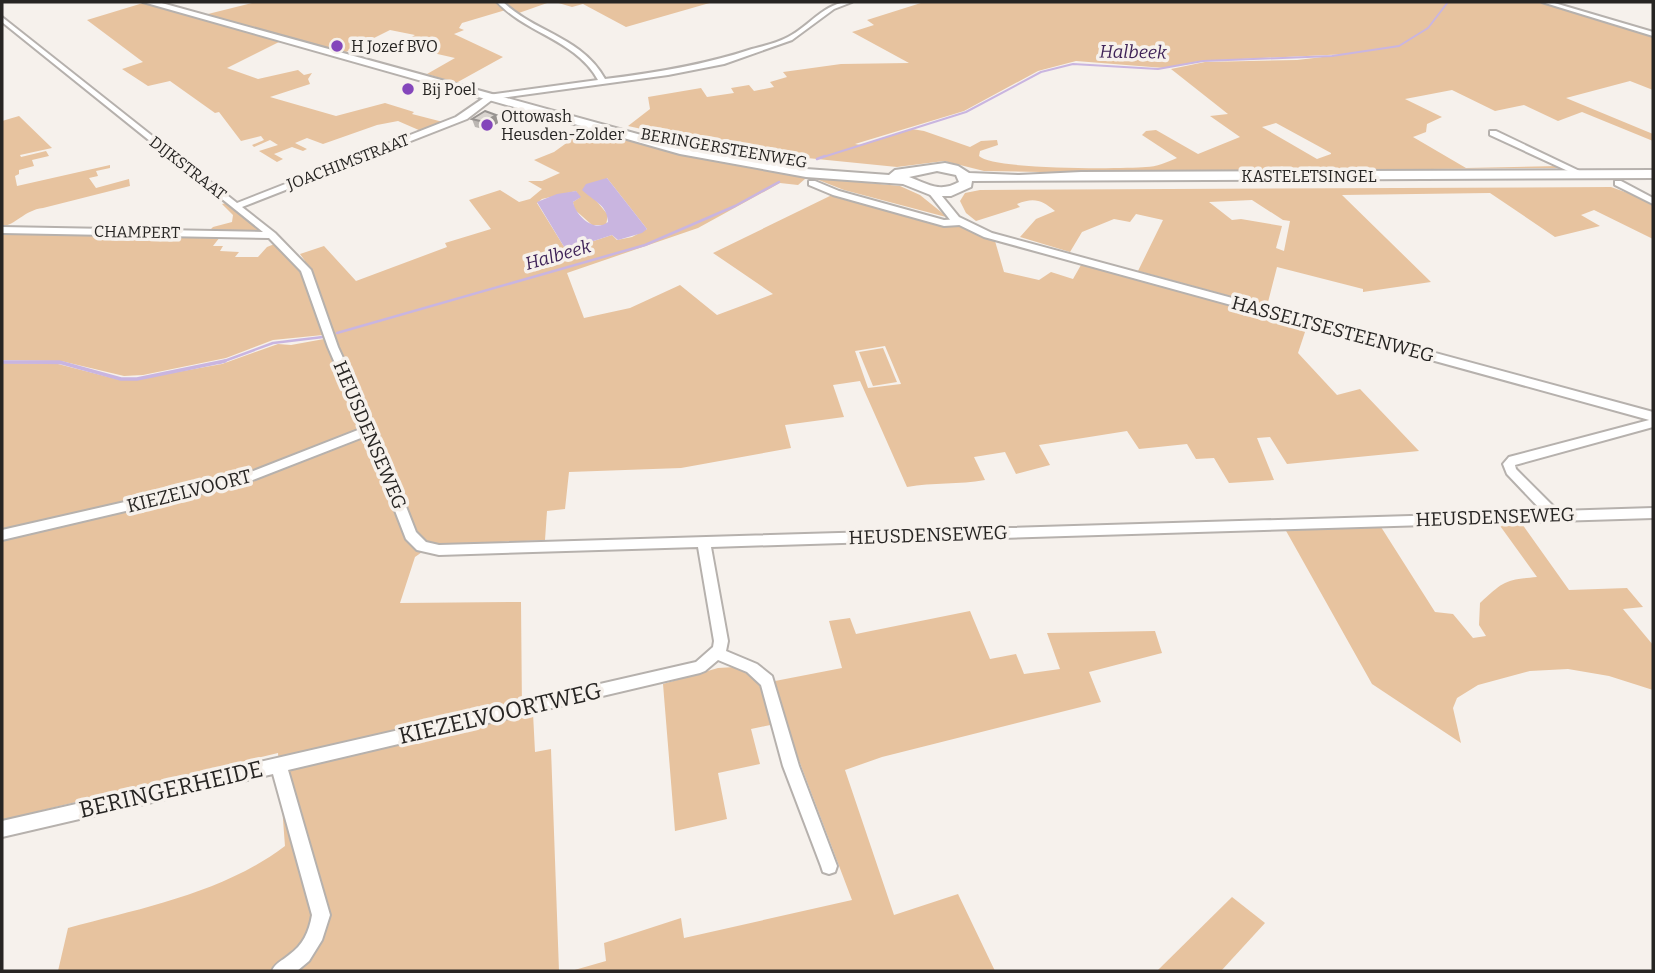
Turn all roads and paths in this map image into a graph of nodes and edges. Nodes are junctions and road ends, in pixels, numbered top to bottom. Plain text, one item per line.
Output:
1 (155, 2) edge
2 (500, 2) edge
3 (849, 2) edge
4 (1545, 2) edge
5 (2, 19) edge
6 (1653, 34) edge
7 (602, 81) junction
8 (575, 85) junction
9 (491, 97) junction
10 (508, 101) junction
11 (459, 119) junction
12 (1493, 133) dead end
13 (1653, 174) edge
14 (1584, 175) junction
15 (915, 178) junction
16 (966, 180) junction
17 (812, 183) dead end
18 (1618, 183) junction
19 (1653, 183) edge
20 (933, 192) junction
21 (951, 192) junction
22 (1653, 201) edge
23 (236, 206) junction
24 (960, 222) junction
25 (2, 230) edge
26 (272, 235) junction
27 (1014, 241) junction
28 (334, 347) joint
29 (1653, 417) edge
30 (1653, 424) edge
31 (370, 430) junction
32 (1653, 513) edge
33 (1554, 515) junction
34 (2, 535) edge
35 (703, 541) junction
36 (716, 653) junction
37 (279, 764) junction
38 (2, 829) edge
39 (829, 866) dead end
40 (281, 971) edge

1 - 9 main road, BERINGERSTEENWEG
2 - 7 street
3 - 7 street
4 - 6 street
5 - 23 street, DIJKSTRAAT
7 - 8 street
8 - 9 street
8 - 10 street, JOACHIMSTRAAT
9 - 10 main road, BERINGERSTEENWEG
9 - 11 street, JOACHIMSTRAAT
10 - 11 street, JOACHIMSTRAAT
10 - 15 main road, BERINGERSTEENWEG
11 - 23 street, JOACHIMSTRAAT
12 - 14 street
13 - 14 main road, KASTELETSINGEL
14 - 16 main road, KASTELETSINGEL
15 - 16 main road
15 - 20 main road, HASSELTSESTEENWEG
16 - 18 main road, KASTELETSINGEL
16 - 21 main road, HASSELTSESTEENWEG
17 - 24 street, HASSELTSESTEENWEG
18 - 19 main road, KASTELETSINGEL
18 - 22 street
20 - 21 main road, HASSELTSESTEENWEG
20 - 24 street, HASSELTSESTEENWEG
21 - 27 street, HASSELTSESTEENWEG
23 - 26 street, DIJKSTRAAT
24 - 27 street, HASSELTSESTEENWEG
25 - 26 street, CHAMPERT
26 - 28 street, DIJKSTRAAT
27 - 29 street, HASSELTSESTEENWEG
28 - 31 street, HEUSDENSEWEG
30 - 33 street
31 - 34 street, KIEZELVOORT
31 - 35 street, HEUSDENSEWEG
32 - 33 street, HEUSDENSEWEG
33 - 35 street, HEUSDENSEWEG
35 - 36 street
36 - 37 street, KIEZELVOORTWEG
36 - 39 street
37 - 38 street, BERINGERHEIDE
37 - 40 street, BERINGERHEIDE

